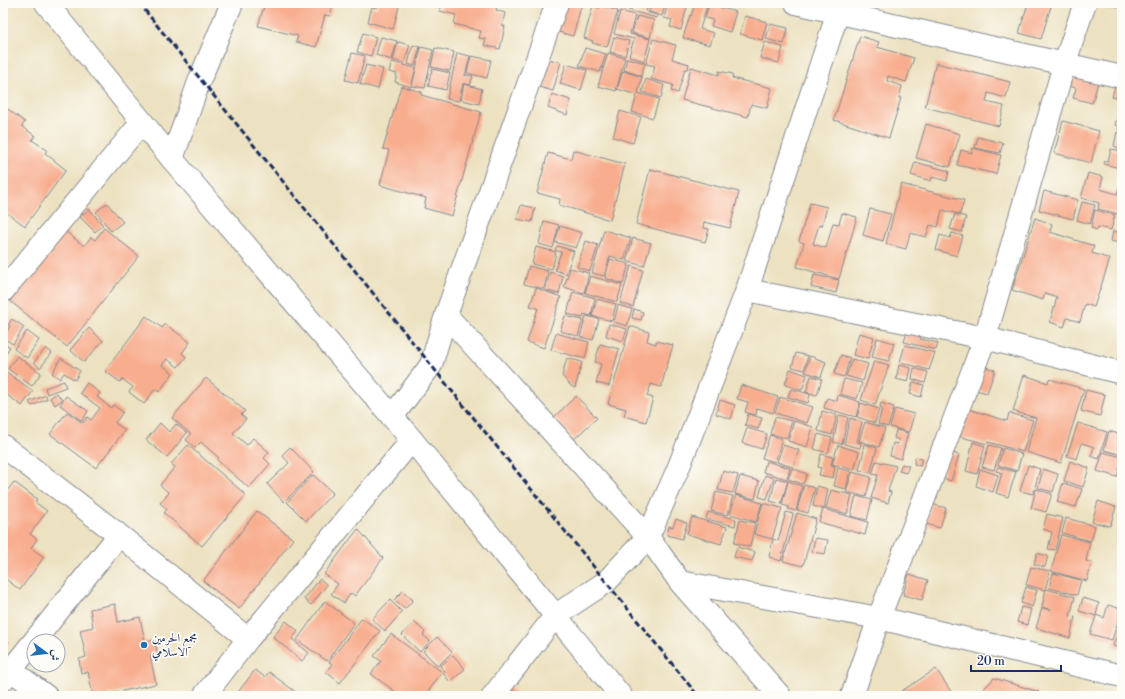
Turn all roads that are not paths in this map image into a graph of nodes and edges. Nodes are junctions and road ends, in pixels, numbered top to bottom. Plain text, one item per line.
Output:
1 (46, 3) edge
2 (232, 3) edge
3 (557, 3) edge
4 (796, 3) edge
5 (1085, 3) edge
6 (840, 8) edge
7 (1064, 65) junction
8 (1122, 77) edge
9 (142, 122) junction
10 (172, 159) junction
11 (747, 290) junction
12 (3, 291) edge
13 (446, 315) junction
14 (985, 338) junction
15 (1122, 373) edge
16 (392, 416) junction
17 (412, 440) junction
18 (3, 446) edge
19 (119, 535) junction
20 (648, 537) junction
21 (680, 582) junction
22 (556, 615) junction
23 (879, 618) junction
24 (248, 639) junction
25 (7, 674) edge
26 (1122, 676) edge
27 (46, 696) edge
28 (204, 696) edge
29 (493, 696) edge
30 (621, 696) edge
31 (780, 696) edge
32 (852, 696) edge

1 - 9 street
2 - 10 street
3 - 13 street
4 - 6 street
5 - 7 street
6 - 7 street
6 - 11 street
7 - 8 street
7 - 14 street
9 - 10 street
9 - 12 street
10 - 16 street
11 - 14 street
11 - 20 street
13 - 16 street
13 - 20 street
14 - 15 street
14 - 23 street
16 - 17 street
17 - 22 street
17 - 24 street
18 - 19 street
19 - 24 street
19 - 25 street
20 - 21 street
20 - 22 street
21 - 23 street
21 - 31 street
22 - 29 street
22 - 30 street
23 - 26 street
23 - 32 street
24 - 28 street
25 - 27 street

